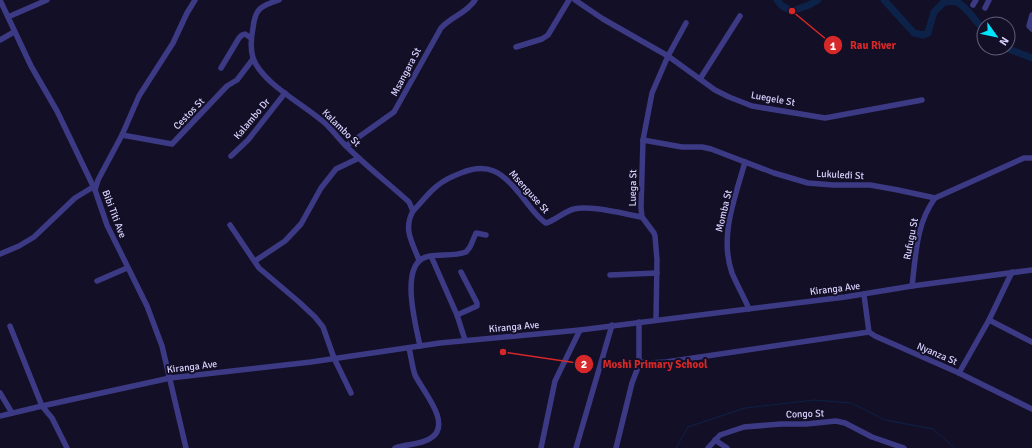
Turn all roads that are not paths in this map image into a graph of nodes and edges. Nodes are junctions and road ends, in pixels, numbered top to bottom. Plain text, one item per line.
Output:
1 (47, 0) edge
2 (195, 0) edge
3 (279, 0) edge
4 (475, 0) edge
5 (569, 0) edge
6 (989, 0) edge
7 (1, 1) edge
8 (578, 1) edge
9 (985, 8) dead end
10 (1032, 14) edge
11 (740, 16) dead end
12 (8, 17) junction
13 (686, 23) dead end
14 (1032, 28) edge
15 (14, 32) junction
16 (251, 38) junction
17 (0, 40) edge
18 (516, 47) dead end
19 (668, 56) junction
20 (254, 59) junction
21 (221, 68) dead end
22 (700, 79) junction
23 (285, 93) junction
24 (922, 100) dead end
25 (122, 135) junction
26 (643, 140) junction
27 (346, 146) junction
28 (231, 156) dead end
29 (359, 158) junction
30 (1032, 158) edge
31 (745, 162) junction
32 (94, 189) junction
33 (935, 198) junction
34 (413, 211) junction
35 (642, 217) junction
36 (230, 225) dead end
37 (486, 235) dead end
38 (0, 254) edge
39 (431, 256) junction
40 (419, 260) junction
41 (255, 261) junction
42 (127, 268) junction
43 (1032, 270) edge
44 (461, 272) dead end
45 (1012, 272) junction
46 (657, 273) junction
47 (610, 275) dead end
48 (97, 281) dead end
49 (912, 286) junction
50 (864, 295) junction
51 (750, 309) junction
52 (457, 314) junction
53 (656, 320) junction
54 (989, 320) junction
55 (639, 322) junction
56 (612, 325) junction
57 (10, 326) dead end
58 (580, 330) junction
59 (869, 332) junction
60 (466, 340) junction
61 (1032, 342) edge
62 (420, 346) junction
63 (409, 348) junction
64 (334, 358) junction
65 (640, 362) junction
66 (959, 373) junction
67 (170, 378) junction
68 (0, 393) edge
69 (351, 393) dead end
70 (42, 406) junction
71 (1031, 407) edge
72 (12, 413) junction
73 (0, 416) edge
74 (715, 440) junction
75 (67, 448) edge
76 (186, 448) edge
77 (395, 448) edge
78 (541, 448) edge
79 (576, 448) edge
80 (616, 448) edge
81 (708, 448) edge
82 (727, 448) edge
83 (904, 448) edge

1 - 12 street
2 - 25 street, Bibi Titi Ave
3 - 16 street, Kalambo St
4 - 27 street, Msangara St
5 - 18 street
6 - 9 street
7 - 12 street
8 - 19 street, Luegele St
10 - 14 street
11 - 22 street
12 - 15 street
13 - 19 street, Luega St
15 - 17 street
15 - 32 street
16 - 20 street, Kalambo St
16 - 21 street
19 - 22 street, Luegele St
19 - 26 street, Luega St
20 - 23 street, Kalambo St
20 - 25 street, Cestos St
22 - 24 street, Luegele St
23 - 27 street, Kalambo St
23 - 28 street, Kalambo Dr
25 - 32 street, Bibi Titi Ave
26 - 31 street, Lukuledi St
26 - 35 street, Luega St
27 - 29 street, Kalambo St
29 - 34 street, Kalambo St
29 - 41 street
30 - 33 street
31 - 33 street, Lukuledi St
31 - 51 street, Momba St
32 - 38 street
32 - 42 street, Bibi Titi Ave
33 - 49 street, Rufugu St
34 - 35 street, Msenguse St
34 - 40 street
35 - 46 street, Luega St
36 - 41 street
37 - 39 street
39 - 40 street
39 - 52 street
40 - 62 street
41 - 64 street
42 - 48 street
42 - 67 street, Bibi Titi Ave
43 - 45 street, Kiranga Ave
44 - 52 street
45 - 49 street, Kiranga Ave
45 - 54 street
46 - 47 street
46 - 53 street, Luega St
49 - 50 street, Kiranga Ave
50 - 51 street, Kiranga Ave
50 - 59 street
51 - 53 street, Kiranga Ave
52 - 60 street
53 - 55 street, Kiranga Ave
54 - 61 street
54 - 66 street
55 - 56 street, Kiranga Ave
55 - 65 street
56 - 58 street, Kiranga Ave
56 - 79 street
57 - 70 street
58 - 60 street, Kiranga Ave
58 - 78 street
59 - 65 street
59 - 66 street, Nyanza St
60 - 62 street, Kiranga Ave
62 - 63 street, Kiranga Ave
63 - 64 street, Kiranga Ave
63 - 77 street
64 - 67 street, Kiranga Ave
64 - 69 street
65 - 80 street
66 - 71 street, Nyanza St
67 - 70 street, Kiranga Ave
67 - 76 street, Bibi Titi Ave
68 - 72 street
70 - 72 street, Kiranga Ave
70 - 75 street
72 - 73 street, Kiranga Ave
74 - 81 street, Congo St
74 - 82 street
74 - 83 street, Congo St

